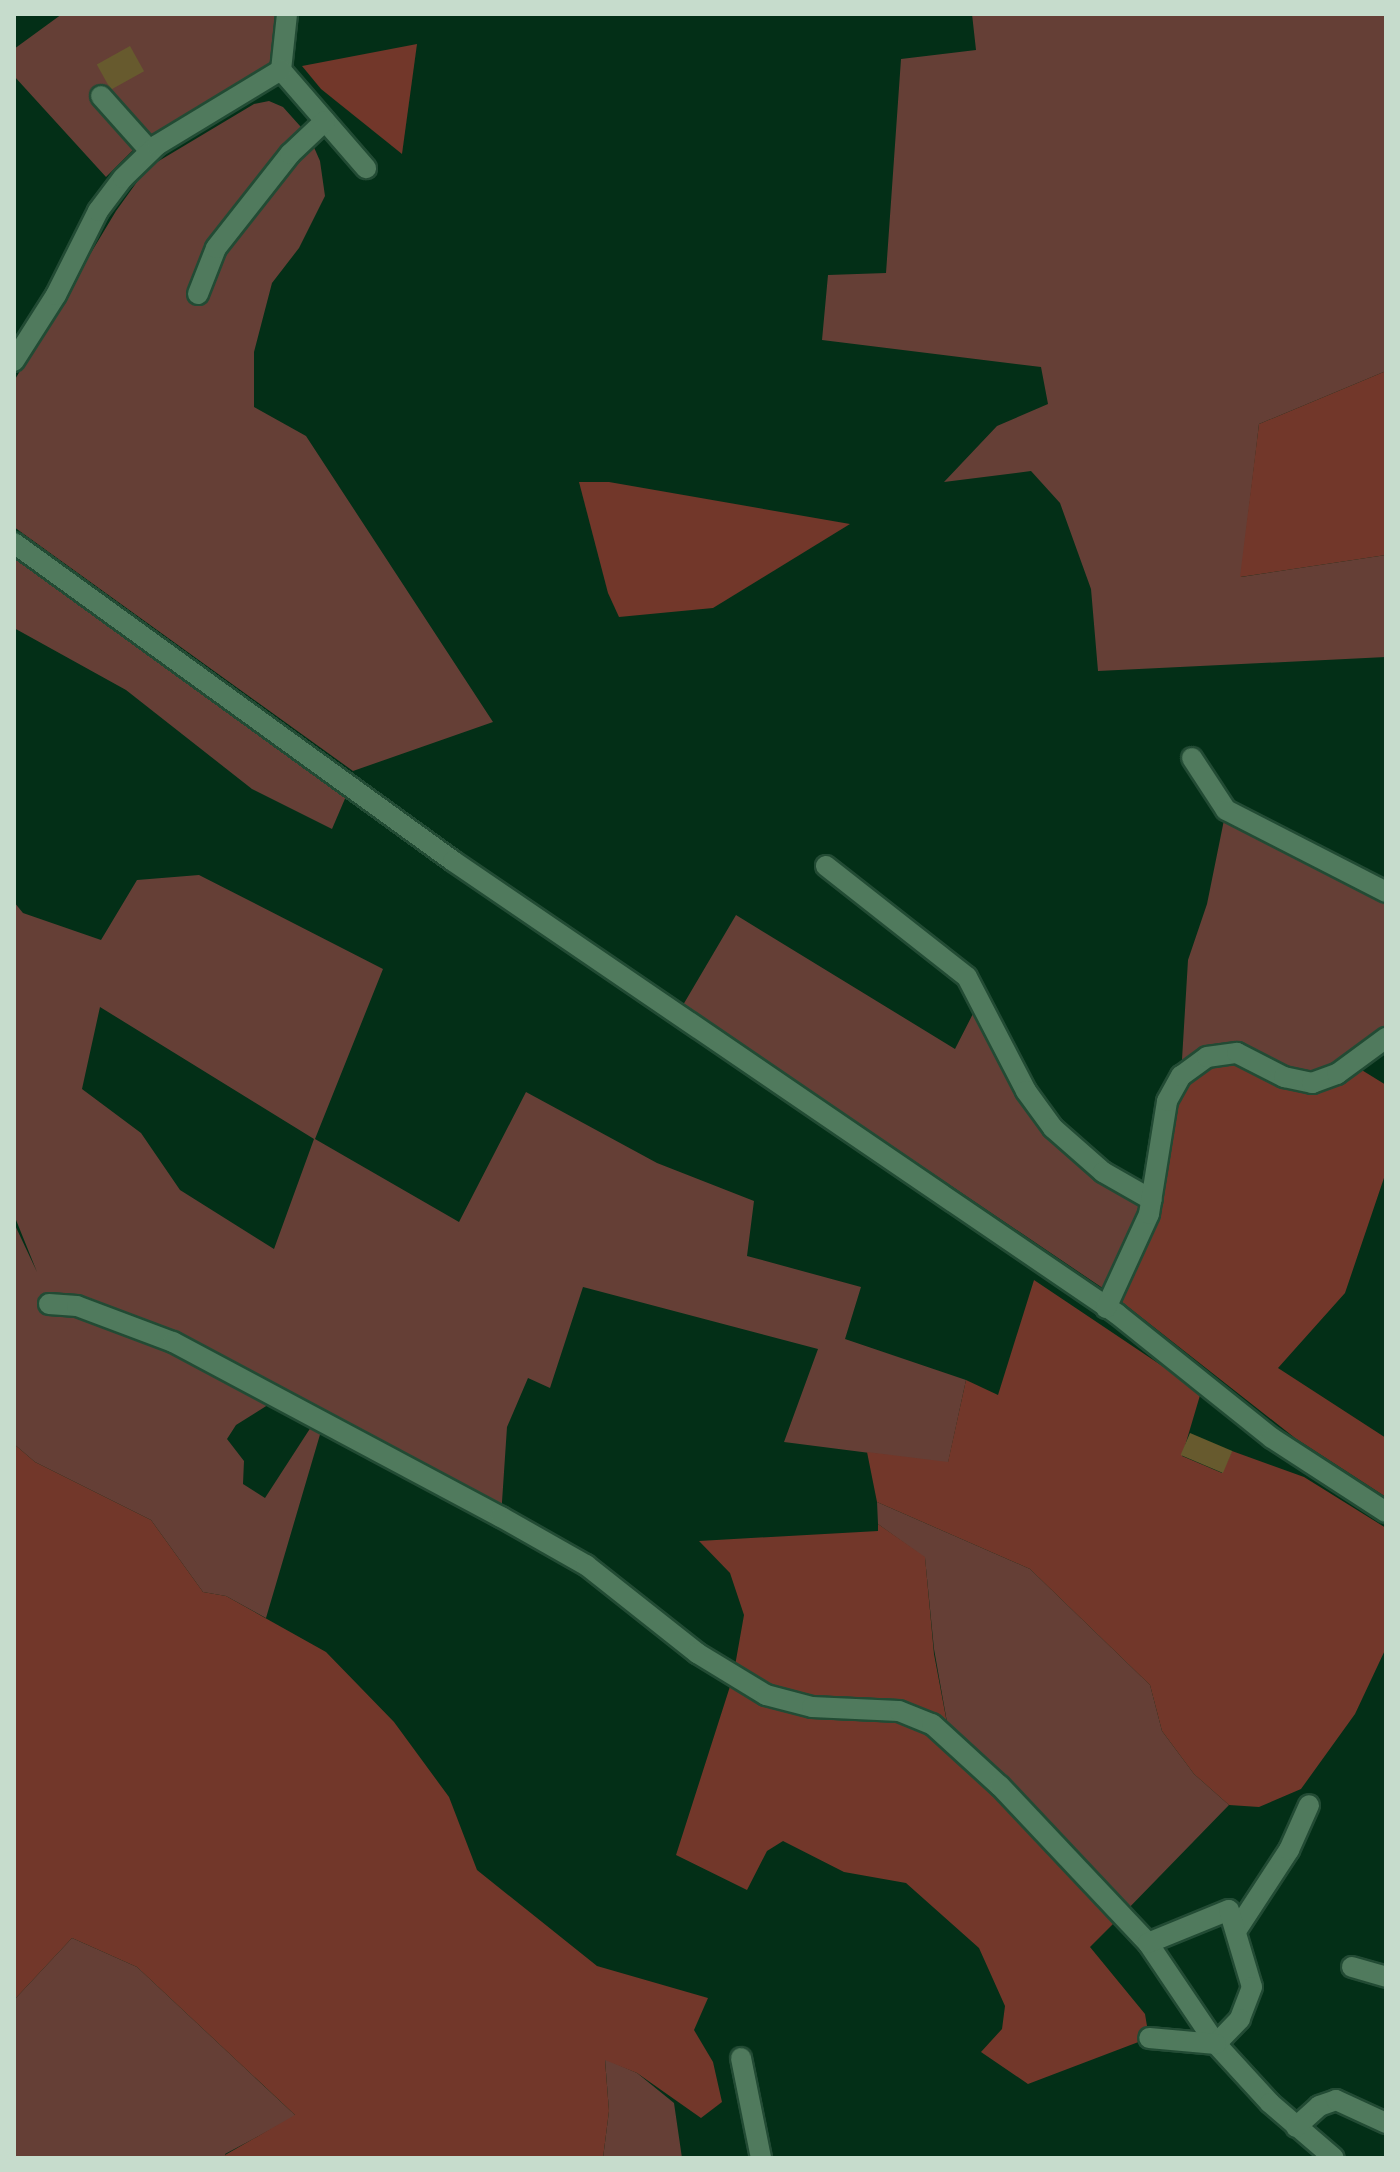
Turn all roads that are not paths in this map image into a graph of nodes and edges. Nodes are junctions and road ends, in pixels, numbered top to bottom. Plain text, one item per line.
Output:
1 (287, 14) edge
2 (281, 70) junction
3 (101, 96) dead end
4 (325, 121) junction
5 (150, 151) junction
6 (366, 168) dead end
7 (198, 294) dead end
8 (14, 361) edge
9 (14, 543) edge
10 (1192, 758) dead end
11 (826, 866) dead end
12 (1386, 892) edge
13 (1386, 1038) edge
14 (1152, 1200) junction
15 (49, 1304) dead end
16 (1106, 1308) junction
17 (1386, 1512) edge
18 (1309, 1805) dead end
19 (1236, 1931) junction
20 (1148, 1943) junction
21 (1352, 1967) dead end
22 (1386, 1977) edge
23 (1149, 2038) dead end
24 (1216, 2044) junction
25 (741, 2058) dead end
26 (1386, 2123) edge
27 (1296, 2127) junction
28 (761, 2158) edge
29 (1334, 2158) edge

1 - 2 street
2 - 4 street
2 - 5 street
3 - 5 street
4 - 6 street
4 - 7 street
5 - 8 street
9 - 16 street
10 - 12 street
11 - 14 street
13 - 14 street
14 - 16 street
15 - 20 street
16 - 17 street
18 - 19 street
19 - 20 street
19 - 24 street
20 - 24 street
21 - 22 street
23 - 24 street
24 - 27 street
25 - 28 street
26 - 27 street
27 - 29 street

